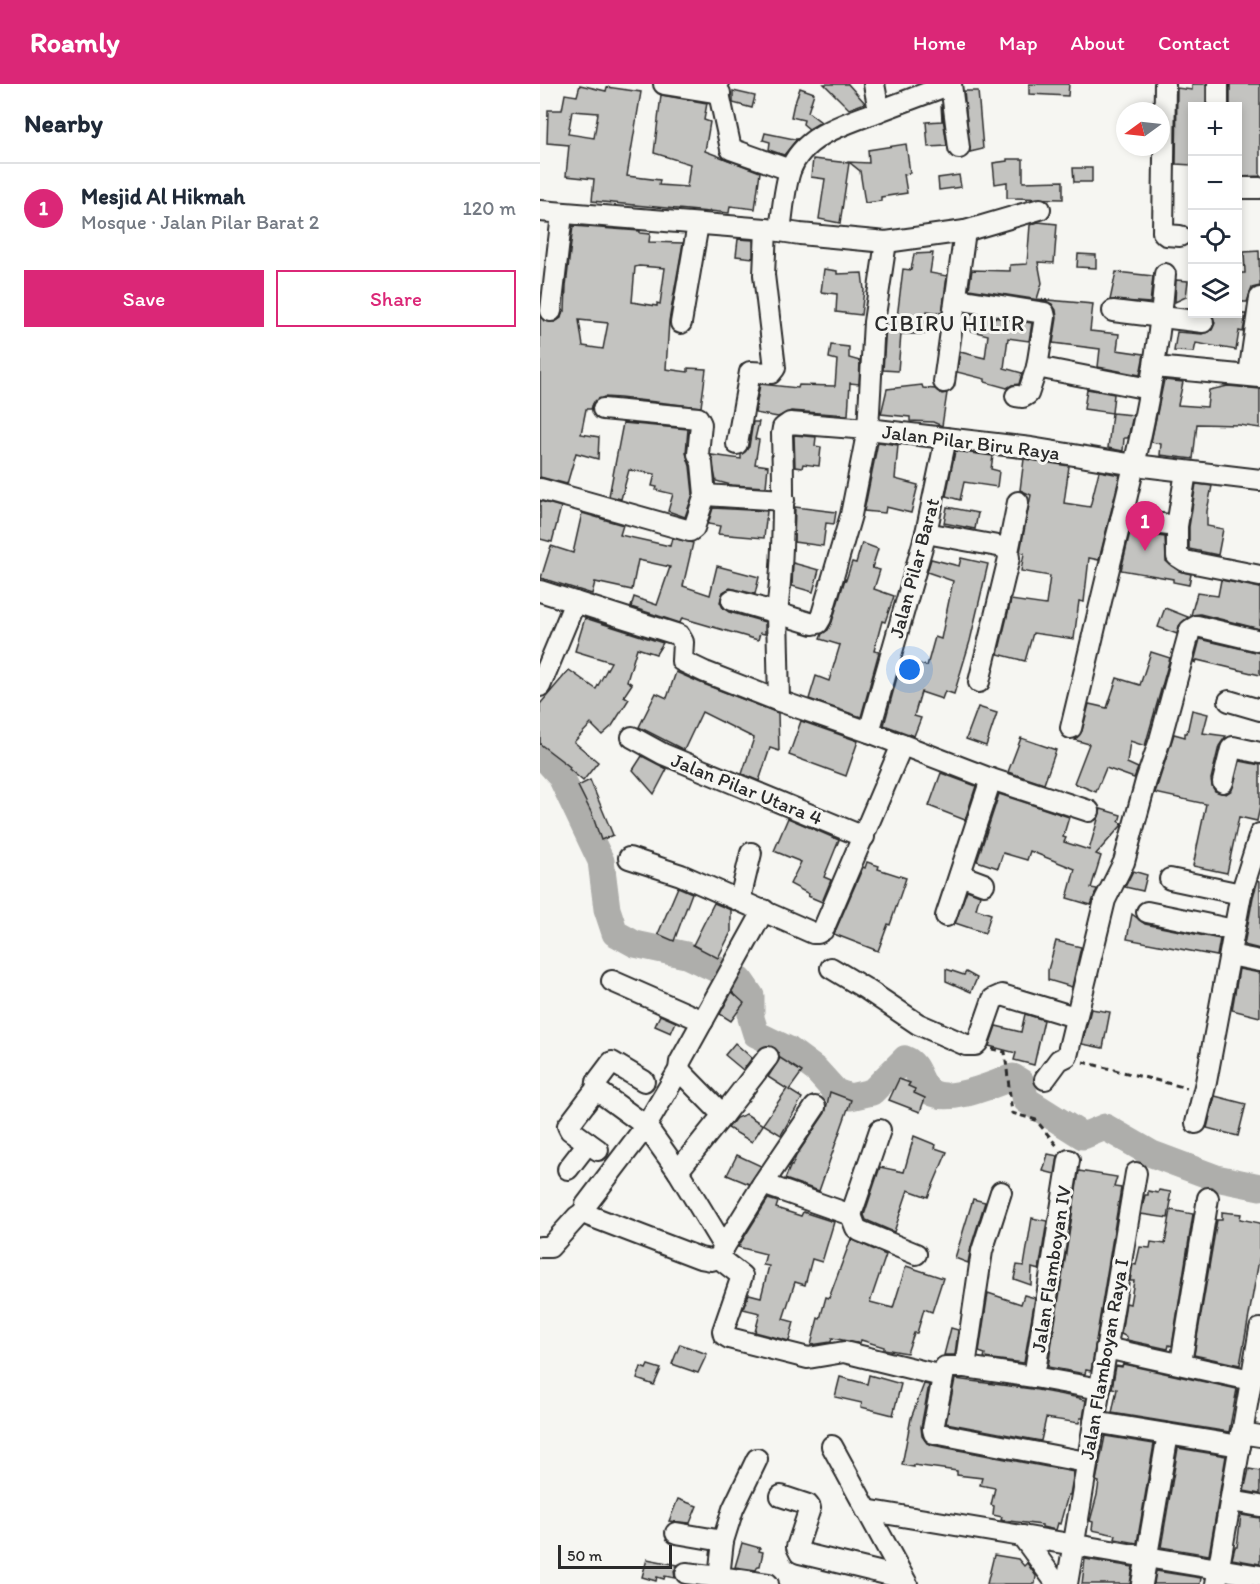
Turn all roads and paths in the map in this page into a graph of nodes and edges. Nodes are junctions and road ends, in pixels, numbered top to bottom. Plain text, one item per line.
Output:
1 (664, 84) edge
2 (874, 84) edge
3 (951, 84) edge
4 (1166, 84) edge
5 (1218, 84) edge
6 (718, 89) edge
7 (1218, 102) edge
8 (879, 111) junction
9 (959, 148) dead end
10 (790, 170) junction
11 (1040, 209) dead end
12 (540, 211) edge
13 (562, 214) junction
14 (698, 224) junction
15 (773, 230) junction
16 (965, 231) junction
17 (1180, 236) dead end
18 (886, 242) junction
19 (1165, 274) dead end
20 (1260, 297) edge
21 (956, 299) junction
22 (551, 311) dead end
23 (1113, 311) dead end
24 (1162, 317) junction
25 (1203, 322) dead end
26 (681, 323) dead end
27 (1037, 367) junction
28 (1155, 367) junction
29 (1254, 376) edge
30 (944, 382) dead end
31 (1149, 390) junction
32 (1016, 396) dead end
33 (603, 409) dead end
34 (868, 429) junction
35 (946, 438) junction
36 (737, 444) dead end
37 (1135, 465) junction
38 (1186, 472) junction
39 (1260, 480) edge
40 (540, 489) edge
41 (705, 495) junction
42 (784, 500) junction
43 (1018, 502) dead end
44 (1121, 519) junction
45 (1177, 526) junction
46 (926, 533) junction
47 (1008, 552) junction
48 (1260, 576) edge
49 (540, 591) edge
50 (732, 600) dead end
51 (575, 602) junction
52 (777, 613) junction
53 (1260, 641) edge
54 (979, 682) dead end
55 (540, 686) edge
56 (779, 701) junction
57 (1229, 701) dead end
58 (1260, 710) edge
59 (1071, 728) dead end
60 (869, 732) junction
61 (632, 737) dead end
62 (902, 745) junction
63 (1260, 753) edge
64 (991, 779) junction
65 (1223, 782) dead end
66 (1089, 811) dead end
67 (1260, 834) edge
68 (864, 837) junction
69 (751, 853) dead end
70 (1257, 854) edge
71 (629, 858) dead end
72 (960, 875) junction
73 (1170, 879) dead end
74 (984, 884) dead end
75 (1241, 894) junction
76 (740, 900) junction
77 (764, 910) junction
78 (1147, 912) dead end
79 (946, 916) dead end
80 (1234, 930) junction
81 (1230, 955) junction
82 (1260, 961) edge
83 (831, 968) dead end
84 (612, 981) dead end
85 (1075, 1017) junction
86 (703, 1021) junction
87 (975, 1046) junction
88 (1067, 1056) junction
89 (768, 1058) dead end
90 (679, 1070) junction
91 (1045, 1079) dead end
92 (644, 1081) dead end
93 (596, 1091) junction
94 (1203, 1092) junction
95 (815, 1107) dead end
96 (723, 1115) junction
97 (1196, 1123) dead end
98 (646, 1126) junction
99 (879, 1130) dead end
100 (1069, 1160) joint
101 (568, 1170) dead end
102 (678, 1171) junction
103 (1136, 1173) dead end
104 (763, 1184) junction
105 (1001, 1192) dead end
106 (1208, 1198) dead end
107 (584, 1212) junction
108 (851, 1215) junction
109 (540, 1247) edge
110 (722, 1252) junction
111 (916, 1254) dead end
112 (1260, 1329) edge
113 (1107, 1348) junction
114 (1181, 1363) junction
115 (965, 1368) junction
116 (1255, 1372) edge
117 (942, 1376) junction
118 (1034, 1377) junction
119 (1100, 1389) junction
120 (1094, 1422) junction
121 (1168, 1434) junction
122 (1247, 1438) edge
123 (832, 1446) dead end
124 (756, 1459) dead end
125 (1086, 1462) junction
126 (781, 1496) dead end
127 (1231, 1501) junction
128 (1260, 1506) edge
129 (866, 1510) junction
130 (676, 1533) dead end
131 (1022, 1536) junction
132 (723, 1541) junction
133 (1073, 1545) junction
134 (1147, 1557) junction
135 (686, 1573) dead end
136 (719, 1576) junction
137 (1217, 1576) edge
138 (1260, 1576) edge
139 (905, 1581) edge
140 (768, 1584) edge
141 (1057, 1584) edge
142 (1066, 1584) edge
143 (1142, 1584) edge

1 - 6 street
2 - 8 street
3 - 8 street
3 - 9 street
4 - 17 street
5 - 7 street
6 - 10 street
8 - 10 street
10 - 15 street
11 - 16 street
12 - 13 street
13 - 14 street
13 - 22 street
14 - 15 street
14 - 26 street
15 - 18 street
15 - 36 street
16 - 18 street
16 - 21 street
18 - 34 street, Jalan Pilar Biru Raya
19 - 24 street
20 - 29 street
21 - 27 street
21 - 30 street
23 - 24 street
24 - 25 street
24 - 28 street
27 - 31 street
27 - 32 street
28 - 29 street
28 - 31 street
31 - 37 street
33 - 41 street
34 - 35 street, Jalan Pilar Biru Raya
34 - 42 street
34 - 52 street
35 - 37 street, Jalan Pilar Biru Raya
35 - 46 street, Jalan Pilar Barat
37 - 38 street, Jalan Pilar Biru Raya
37 - 44 street
38 - 39 street, Jalan Pilar Biru Raya
38 - 45 street
40 - 41 street
41 - 42 street
42 - 52 street
43 - 47 street
44 - 45 street
44 - 59 street
45 - 48 street
46 - 47 street
46 - 60 street, Jalan Pilar Barat
47 - 54 street
49 - 51 street
50 - 52 street
51 - 55 street
51 - 56 street
52 - 56 street
53 - 85 street
56 - 60 street
57 - 58 street
60 - 62 street
61 - 68 street, Jalan Pilar Utara 4
62 - 64 street
62 - 68 street
63 - 65 street
64 - 66 street
64 - 72 street
67 - 70 street
68 - 77 street
69 - 76 street
70 - 75 street
71 - 76 street
72 - 74 street
72 - 79 street
73 - 75 street
75 - 80 street
76 - 77 street
77 - 86 street
78 - 80 street
80 - 81 street
81 - 82 street
81 - 94 street
83 - 87 street
84 - 86 street
85 - 87 street
85 - 88 street
86 - 90 street
87 - 100 path
88 - 91 street
88 - 94 path
89 - 96 street
90 - 96 street
90 - 98 street
92 - 93 street
93 - 98 street
93 - 101 street
94 - 97 street
95 - 104 street
96 - 102 street
98 - 102 street
98 - 107 street
99 - 108 street
100 - 118 street, Jalan Flamboyan IV
102 - 110 street
103 - 113 street, Jalan Flamboyan Raya I
104 - 108 street
104 - 110 street
105 - 115 street
106 - 114 street
107 - 109 street
107 - 110 street
108 - 111 street
110 - 117 street
112 - 116 street
113 - 114 street
113 - 119 street, Jalan Flamboyan Raya I
114 - 116 street
115 - 117 street
115 - 118 street
116 - 122 street
117 - 125 street
118 - 119 street
119 - 120 street, Jalan Flamboyan Raya I
120 - 121 street
120 - 125 street, Jalan Flamboyan Raya I
121 - 122 street
121 - 134 street
122 - 127 street
123 - 129 street
124 - 132 street
125 - 133 street, Jalan Flamboyan Raya I
126 - 139 street
127 - 128 street
127 - 137 street
129 - 131 street
129 - 139 street
130 - 132 street
131 - 133 street
131 - 141 street
132 - 136 street
133 - 134 street
133 - 142 street, Jalan Flamboyan Raya I
134 - 137 street
134 - 143 street
135 - 136 street
136 - 140 street
137 - 138 street

